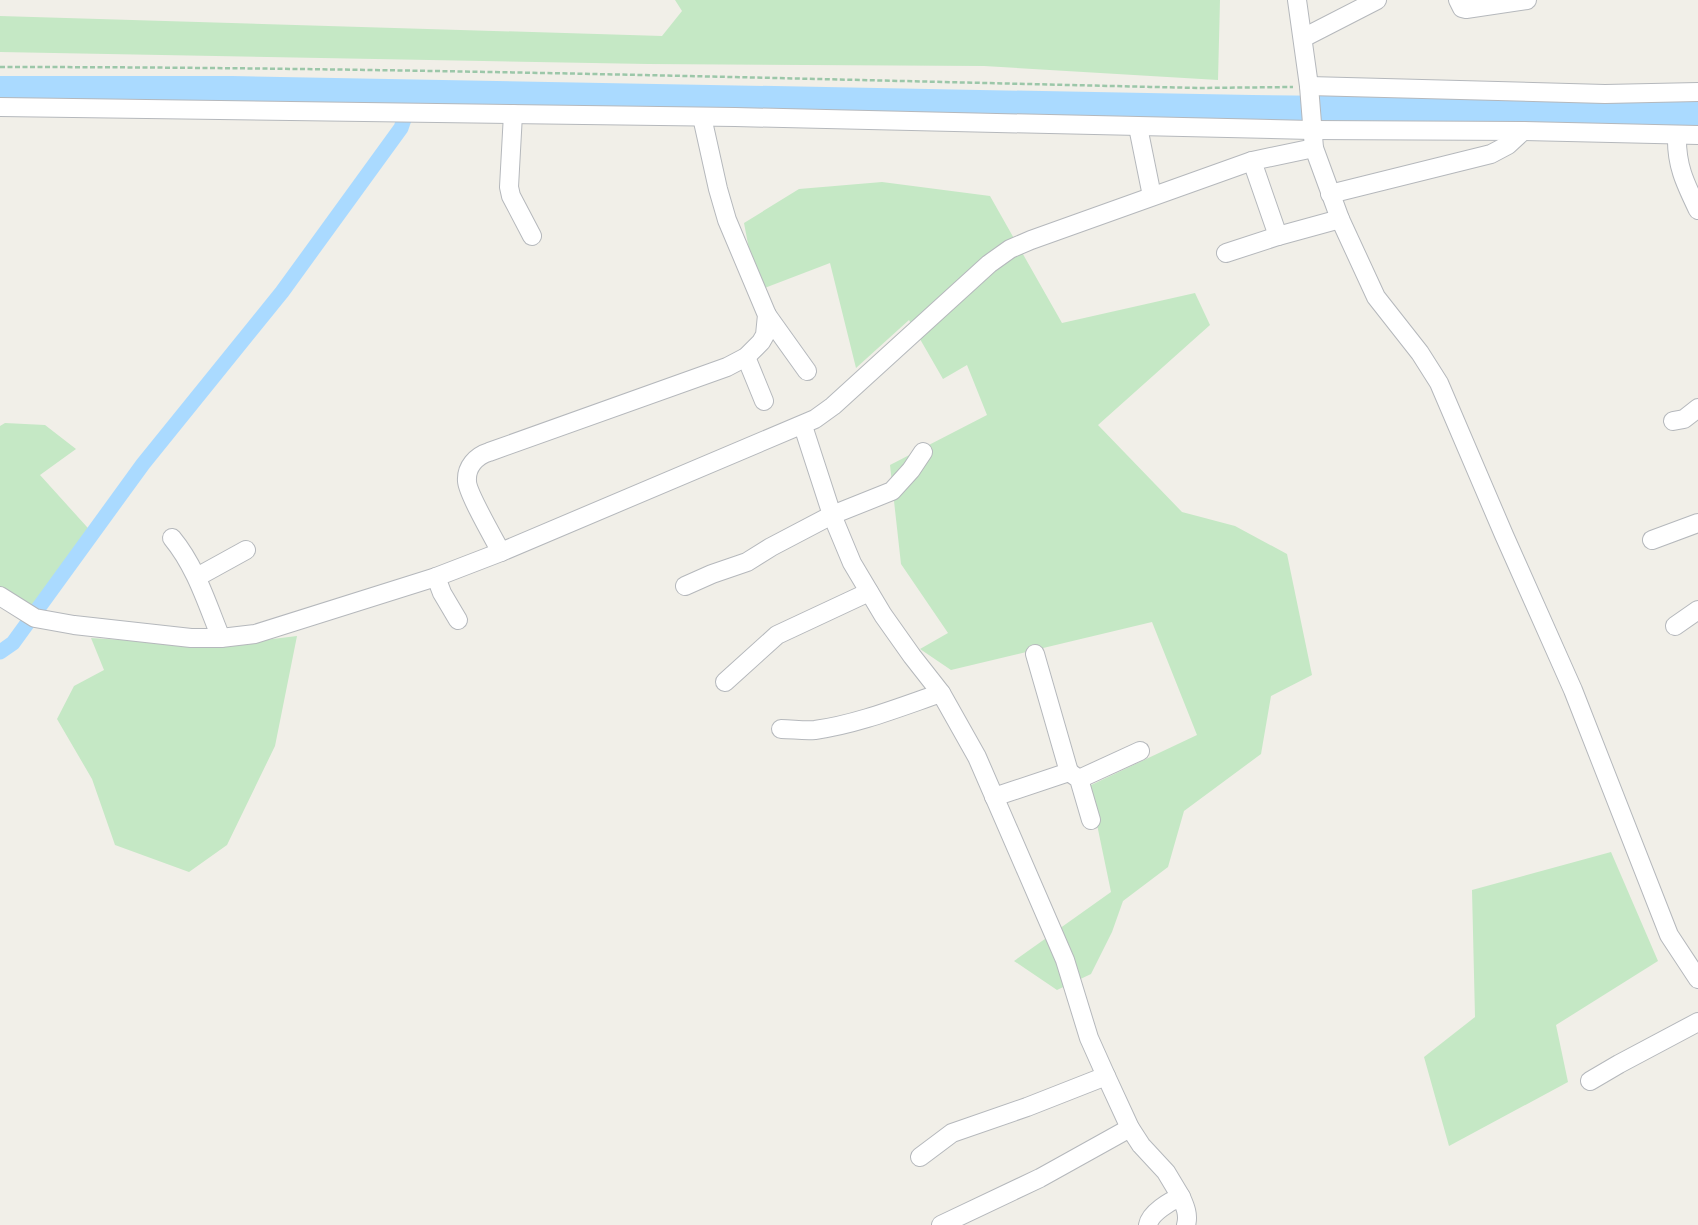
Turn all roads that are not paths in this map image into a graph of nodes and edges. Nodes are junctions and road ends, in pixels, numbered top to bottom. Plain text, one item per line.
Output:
1 (1297, 0) edge
2 (1376, 0) edge
3 (1458, 0) edge
4 (1527, 0) edge
5 (1303, 38) junction
6 (1309, 90) junction
7 (1698, 92) edge
8 (0, 107) edge
9 (513, 114) junction
10 (702, 117) junction
11 (1311, 126) junction
12 (1138, 127) junction
13 (1523, 131) junction
14 (1677, 135) junction
15 (1698, 135) edge
16 (1314, 148) junction
17 (1252, 161) junction
18 (1330, 194) junction
19 (1152, 196) junction
20 (1698, 210) edge
21 (1340, 219) junction
22 (532, 236) dead end
23 (1278, 236) junction
24 (1226, 253) dead end
25 (767, 315) junction
26 (746, 357) junction
27 (808, 371) dead end
28 (764, 401) dead end
29 (1698, 408) edge
30 (1673, 421) dead end
31 (802, 426) junction
32 (923, 452) dead end
33 (832, 515) junction
34 (1698, 522) edge
35 (172, 538) dead end
36 (1652, 540) dead end
37 (246, 550) dead end
38 (501, 552) junction
39 (196, 577) junction
40 (436, 578) junction
41 (685, 586) dead end
42 (869, 592) junction
43 (0, 596) edge
44 (1698, 610) edge
45 (458, 620) dead end
46 (1675, 626) dead end
47 (221, 638) junction
48 (1035, 654) dead end
49 (726, 682) dead end
50 (941, 693) junction
51 (781, 729) dead end
52 (1140, 751) dead end
53 (1074, 775) junction
54 (994, 797) junction
55 (1091, 820) dead end
56 (1698, 979) edge
57 (1698, 1022) edge
58 (1106, 1076) junction
59 (1590, 1081) dead end
60 (1130, 1128) junction
61 (920, 1156) dead end
62 (1181, 1197) junction
63 (941, 1225) edge
64 (1148, 1225) edge
65 (1186, 1225) edge

1 - 5 street
2 - 5 street
3 - 4 street
5 - 6 street
6 - 7 street
6 - 11 street
8 - 9 street
9 - 10 street
9 - 22 street
10 - 12 street
10 - 25 street
11 - 12 street
11 - 13 street
11 - 16 street
12 - 19 street
13 - 14 street
13 - 18 street
14 - 15 street
14 - 20 street
16 - 17 street
16 - 18 street
17 - 19 street
17 - 23 street
18 - 21 street
19 - 31 street
21 - 23 street
21 - 56 street
23 - 24 street
25 - 26 street
25 - 27 street
26 - 28 street
26 - 38 street
29 - 30 street
31 - 33 street
31 - 38 street
32 - 33 street
33 - 41 street
33 - 42 street
34 - 36 street
35 - 39 street
37 - 39 street
38 - 40 street
39 - 47 street
40 - 45 street
40 - 47 street
42 - 49 street
42 - 50 street
43 - 47 street
44 - 46 street
48 - 53 street
50 - 51 street
50 - 54 street
52 - 53 street
53 - 54 street
53 - 55 street
54 - 58 street
57 - 59 street
58 - 60 street
58 - 61 street
60 - 62 street
60 - 63 street
62 - 64 street
62 - 65 street

